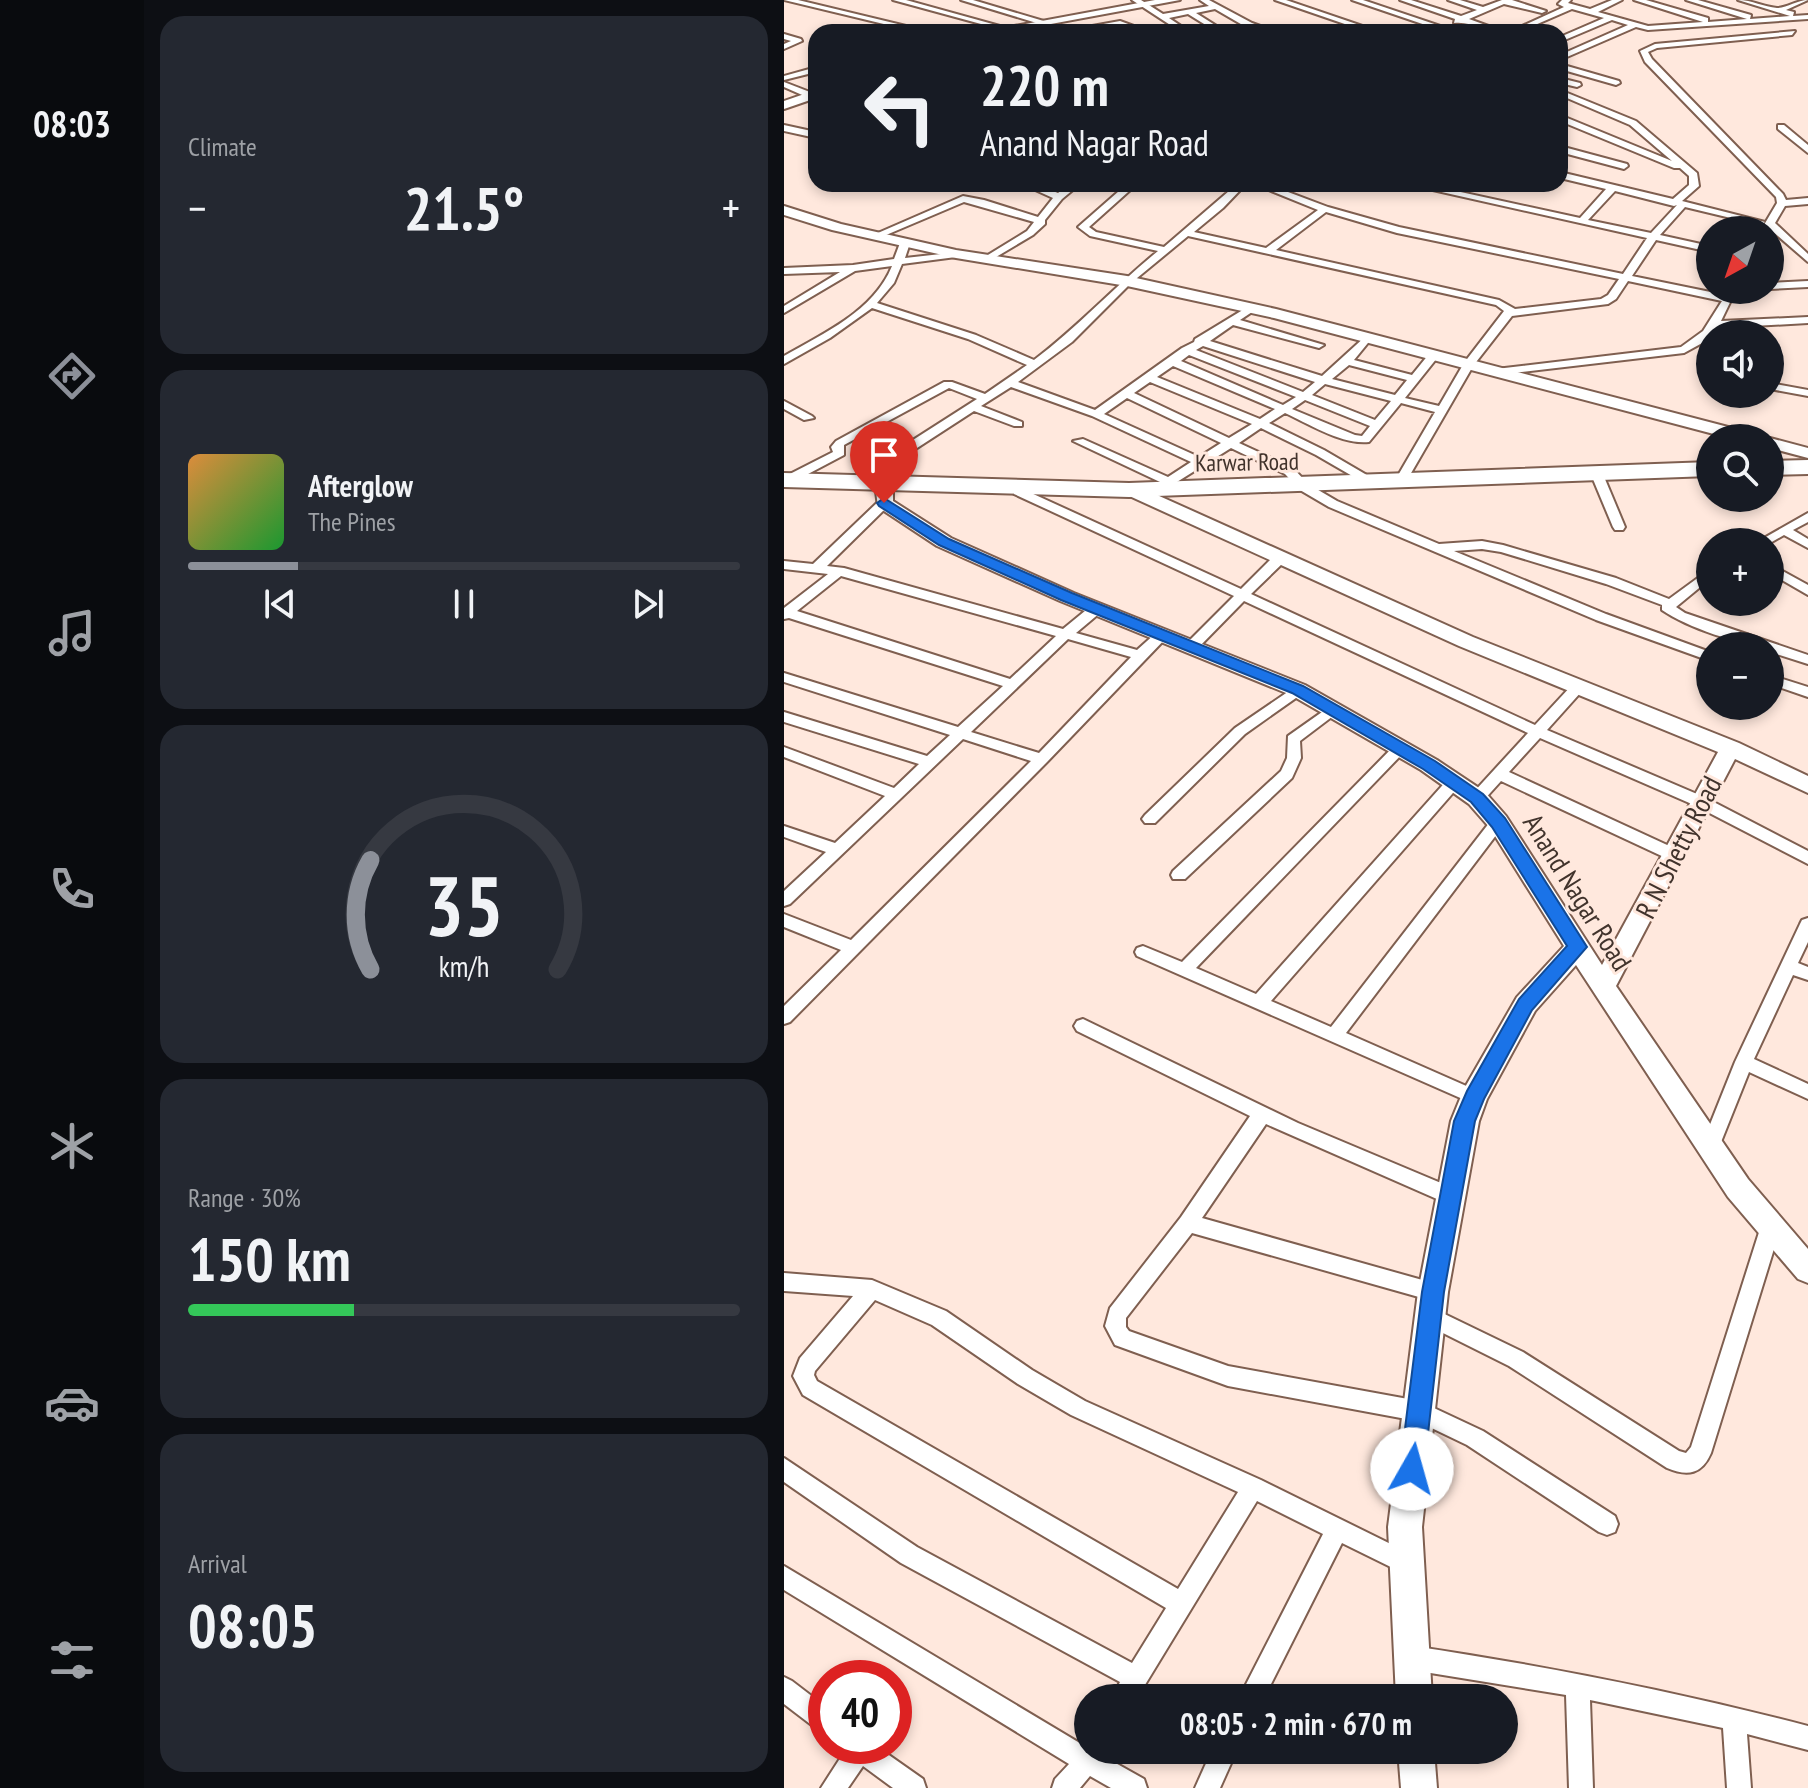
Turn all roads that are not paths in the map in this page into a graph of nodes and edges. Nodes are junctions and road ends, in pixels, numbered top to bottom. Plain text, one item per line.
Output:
1 (788, 0) edge
2 (897, 0) edge
3 (965, 0) edge
4 (1174, 0) edge
5 (1204, 0) edge
6 (1279, 0) edge
7 (1356, 0) edge
8 (1404, 0) edge
9 (1452, 0) edge
10 (1491, 0) edge
11 (1618, 0) edge
12 (1638, 0) edge
13 (1690, 0) edge
14 (1742, 0) edge
15 (1807, 0) edge
16 (1756, 1) edge
17 (1504, 2) edge
18 (1005, 4) dead end
19 (1569, 4) edge
20 (1143, 5) edge
21 (1216, 7) junction
22 (993, 8) junction
23 (1666, 8) junction
24 (1484, 10) junction
25 (1779, 10) junction
26 (1189, 12) junction
27 (1588, 13) junction
28 (1653, 13) dead end
29 (1542, 15) junction
30 (1161, 17) junction
31 (1804, 17) edge
32 (1461, 19) junction
33 (1609, 19) junction
34 (1761, 20) junction
35 (1043, 22) junction
36 (1120, 23) junction
37 (1556, 23) dead end
38 (1634, 23) junction
39 (892, 24) edge
40 (988, 24) edge
41 (1030, 24) edge
42 (1114, 24) edge
43 (1123, 24) edge
44 (1171, 24) edge
45 (1209, 24) edge
46 (1247, 24) edge
47 (1350, 24) edge
48 (1429, 24) edge
49 (1450, 24) edge
50 (1476, 24) edge
51 (1527, 24) edge
52 (1717, 24) junction
53 (1569, 27) dead end
54 (1582, 31) junction
55 (1792, 33) dead end
56 (784, 36) edge
57 (1568, 36) edge
58 (1568, 39) edge
59 (1591, 44) junction
60 (784, 47) edge
61 (1568, 54) edge
62 (784, 64) edge
63 (1568, 68) edge
64 (806, 72) joint
65 (784, 78) edge
66 (1568, 82) edge
67 (1616, 83) dead end
68 (784, 84) edge
69 (1577, 85) dead end
70 (808, 93) edge
71 (1568, 96) edge
72 (808, 97) edge
73 (784, 105) edge
74 (1568, 120) edge
75 (1781, 127) dead end
76 (784, 128) edge
77 (1589, 130) junction
78 (808, 133) edge
79 (1580, 136) dead end
80 (1616, 141) junction
81 (1568, 150) edge
82 (1808, 150) edge
83 (1589, 157) junction
84 (1624, 166) dead end
85 (1685, 167) junction
86 (1568, 177) edge
87 (1612, 188) junction
88 (1047, 192) edge
89 (1065, 192) edge
90 (1123, 192) edge
91 (1232, 192) edge
92 (1280, 192) edge
93 (1460, 192) edge
94 (1059, 197) junction
95 (1808, 201) edge
96 (1782, 203) junction
97 (1678, 204) junction
98 (1325, 209) junction
99 (786, 212) edge
100 (1728, 216) edge
101 (1772, 216) edge
102 (1582, 221) junction
103 (1042, 222) junction
104 (1187, 233) junction
105 (876, 236) junction
106 (1653, 237) junction
107 (1784, 240) edge
108 (905, 243) junction
109 (1696, 246) edge
110 (1166, 250) junction
111 (1268, 251) junction
112 (956, 254) junction
113 (988, 258) junction
114 (1808, 259) edge
115 (897, 262) junction
116 (853, 268) junction
117 (784, 271) edge
118 (1626, 279) junction
119 (1127, 281) junction
120 (1808, 284) edge
121 (1784, 285) edge
122 (1696, 289) edge
123 (869, 304) junction
124 (1251, 308) junction
125 (784, 310) edge
126 (1510, 313) junction
127 (1808, 320) edge
128 (1231, 321) junction
129 (1784, 321) edge
130 (1367, 338) junction
131 (1199, 341) junction
132 (1696, 344) edge
133 (1319, 345) dead end
134 (1186, 350) junction
135 (1433, 356) junction
136 (784, 361) edge
137 (1171, 361) junction
138 (1347, 361) junction
139 (1035, 365) junction
140 (1468, 365) junction
141 (1496, 372) junction
142 (1148, 377) junction
143 (1415, 379) junction
144 (1325, 381) junction
145 (1010, 383) junction
146 (1784, 389) edge
147 (1125, 393) junction
148 (1808, 393) edge
149 (1306, 395) junction
150 (986, 399) junction
151 (1397, 400) junction
152 (784, 404) edge
153 (973, 407) junction
154 (1285, 409) junction
155 (1442, 410) junction
156 (1096, 414) junction
157 (808, 418) dead end
158 (1018, 424) dead end
159 (1696, 424) edge
160 (1260, 425) junction
161 (1378, 425) junction
162 (1079, 441) dead end
163 (1231, 443) junction
164 (1784, 447) edge
165 (1808, 453) edge
166 (1198, 461) junction
167 (1808, 467) edge
168 (1784, 468) edge
169 (1696, 469) edge
170 (1596, 472) junction
171 (786, 480) edge
172 (856, 482) junction
173 (1373, 484) junction
174 (1399, 484) junction
175 (1162, 485) junction
176 (1304, 487) junction
177 (1131, 490) junction
178 (1018, 491) junction
179 (884, 493) junction
180 (1808, 517) edge
181 (1619, 527) dead end
182 (1784, 530) joint
183 (1808, 544) edge
184 (1435, 549) junction
185 (1279, 559) junction
186 (784, 565) edge
187 (818, 567) junction
188 (839, 571) junction
189 (1784, 576) edge
190 (1696, 583) edge
191 (1808, 591) edge
192 (1244, 596) junction
193 (1669, 603) junction
194 (1096, 609) junction
195 (786, 614) edge
196 (1727, 632) edge
197 (1066, 634) junction
198 (1161, 636) junction
199 (1192, 646) junction
200 (1784, 651) edge
201 (1696, 652) edge
202 (1140, 655) junction
203 (1808, 660) edge
204 (784, 677) edge
205 (1012, 684) junction
206 (1784, 684) edge
207 (1577, 688) junction
208 (1298, 690) junction
209 (1808, 692) edge
210 (1332, 710) junction
211 (784, 717) edge
212 (1538, 732) junction
213 (960, 733) junction
214 (1400, 748) junction
215 (1731, 748) junction
216 (784, 752) edge
217 (1042, 759) junction
218 (929, 762) junction
219 (1499, 774) junction
220 (1454, 782) junction
221 (1808, 785) edge
222 (896, 794) junction
223 (1477, 798) junction
224 (1699, 801) junction
225 (1150, 819) dead end
226 (1498, 822) junction
227 (784, 831) edge
228 (838, 850) junction
229 (1672, 854) junction
230 (1808, 858) edge
231 (1179, 875) dead end
232 (784, 900) edge
233 (784, 920) edge
234 (1808, 924) edge
235 (1578, 947) junction
236 (854, 948) junction
237 (1143, 952) dead end
238 (1789, 966) junction
239 (1184, 970) junction
240 (1808, 974) edge
241 (1603, 987) junction
242 (1259, 1003) junction
243 (784, 1017) edge
244 (1083, 1026) dead end
245 (1334, 1036) junction
246 (1744, 1062) junction
247 (1808, 1092) edge
248 (1474, 1097) junction
249 (1262, 1114) junction
250 (1710, 1147) junction
251 (1453, 1197) junction
252 (1188, 1223) junction
253 (1771, 1226) junction
254 (1808, 1270) edge
255 (784, 1282) edge
256 (872, 1289) junction
257 (1432, 1304) junction
258 (1419, 1411) junction
259 (784, 1469) edge
260 (1253, 1488) junction
261 (1607, 1524) dead end
262 (1337, 1529) junction
263 (1407, 1565) junction
264 (784, 1577) edge
265 (1181, 1604) junction
266 (1412, 1658) junction
267 (1123, 1684) edge
268 (1132, 1684) edge
269 (1258, 1684) edge
270 (1413, 1684) edge
271 (1578, 1686) junction
272 (784, 1689) edge
273 (808, 1708) edge
274 (1734, 1718) junction
275 (1808, 1738) edge
276 (1074, 1747) edge
277 (848, 1764) edge
278 (880, 1764) edge
279 (1084, 1764) edge
280 (1101, 1764) edge
281 (1218, 1764) edge
282 (1417, 1764) edge
283 (833, 1788) edge
284 (914, 1788) edge
285 (1064, 1788) edge
286 (1135, 1788) edge
287 (1207, 1788) edge
288 (1419, 1788) edge
289 (1581, 1788) edge
290 (1739, 1788) edge

1 - 39 street
2 - 40 street
3 - 22 street
4 - 20 street
5 - 21 street
6 - 47 street
7 - 48 street
8 - 32 street
9 - 24 street
10 - 17 street
11 - 27 street
12 - 23 street
13 - 34 street
14 - 16 street
15 - 25 street
16 - 25 street
17 - 24 street
17 - 29 street
18 - 22 street
19 - 27 street
19 - 29 street
20 - 30 street
20 - 35 street
20 - 36 street
21 - 26 street
21 - 46 street
22 - 35 street
23 - 28 street
23 - 52 street
24 - 32 street
25 - 31 street
26 - 30 street
26 - 45 street
27 - 33 street
29 - 37 street
29 - 51 street
30 - 44 street
31 - 34 street
32 - 49 street
32 - 50 street
33 - 38 street
33 - 54 street
34 - 52 street
35 - 41 street
36 - 42 street
36 - 43 street
38 - 52 street
38 - 59 street
53 - 54 street
54 - 57 street
55 - 96 street
56 - 60 street
58 - 59 street
59 - 61 street
62 - 64 street
63 - 67 street
64 - 65 street
66 - 69 street
68 - 70 street
71 - 85 street
72 - 73 street
74 - 77 street
75 - 82 street
76 - 78 street
77 - 79 street
77 - 80 street
80 - 83 street
80 - 85 street
81 - 83 street
83 - 84 street
85 - 97 street
86 - 87 street
87 - 97 street
87 - 102 street
88 - 94 street
89 - 94 street
90 - 110 street
91 - 104 street
92 - 98 street
93 - 102 street
94 - 103 street
95 - 96 street
96 - 101 street
97 - 100 street
97 - 106 street
98 - 111 street
98 - 118 street
99 - 105 street
102 - 106 street
103 - 105 street
103 - 113 street
104 - 110 street
104 - 111 street
105 - 108 street
106 - 109 street
106 - 118 street
107 - 114 street
108 - 112 street
108 - 115 street
110 - 119 street
111 - 126 street
112 - 113 street
112 - 115 street
113 - 119 street
115 - 116 street
115 - 123 street
116 - 117 street
116 - 125 street
118 - 122 street
118 - 126 street
119 - 124 street
119 - 139 street
120 - 121 street
123 - 136 street
123 - 139 street
124 - 128 street
124 - 130 street
126 - 140 street
127 - 129 street
128 - 131 street
128 - 133 street
130 - 135 street
130 - 138 street
131 - 134 street
131 - 144 street
132 - 141 street
134 - 137 street
134 - 149 street
135 - 140 street
135 - 143 street
137 - 142 street
137 - 154 street
138 - 143 street
138 - 144 street
139 - 145 street
140 - 141 street
140 - 155 street
141 - 159 street
142 - 147 street
142 - 160 street
143 - 151 street
144 - 149 street
144 - 151 street
145 - 150 street
145 - 156 street
146 - 148 street
147 - 156 street
147 - 163 street
149 - 154 street
149 - 161 street
150 - 153 street
150 - 171 street
151 - 155 street
151 - 161 street
152 - 157 street
153 - 158 street
153 - 172 street
154 - 160 street
154 - 161 street
155 - 174 street
156 - 166 street
160 - 163 street
160 - 173 street
162 - 175 street
163 - 166 street
163 - 176 street
164 - 165 street
166 - 175 street
167 - 168 highway
169 - 170 highway, Karwar Road
170 - 174 highway, Karwar Road
170 - 181 street
171 - 172 highway, Karwar Road
172 - 179 highway, Karwar Road
173 - 174 highway, Karwar Road
173 - 176 highway, Karwar Road
175 - 176 highway, Karwar Road
175 - 177 highway, Karwar Road
176 - 184 street
177 - 178 highway, Karwar Road
177 - 185 street
178 - 179 highway, Karwar Road
178 - 192 street
179 - 187 street
179 - 194 street, Anand Nagar Road
180 - 182 street
182 - 183 street
184 - 193 street
184 - 201 street
185 - 192 street
185 - 207 street
186 - 187 street
187 - 188 street
188 - 195 street
188 - 197 street
189 - 191 street
190 - 193 street
192 - 199 street
192 - 212 street
193 - 196 street
194 - 197 street
194 - 198 street, Anand Nagar Road
195 - 205 street
197 - 202 street
197 - 205 street
198 - 199 street, Anand Nagar Road
198 - 202 street
199 - 208 street, Anand Nagar Road
200 - 203 street
202 - 217 street
204 - 213 street
205 - 213 street
206 - 209 street
207 - 212 street
207 - 215 street
208 - 210 street, Anand Nagar Road
208 - 225 street
210 - 214 street, Anand Nagar Road
210 - 231 street
211 - 218 street
212 - 219 street
212 - 224 street
213 - 217 street
213 - 218 street
214 - 220 street, Anand Nagar Road
214 - 239 street
215 - 221 street
215 - 224 street, R N Shetty Road
216 - 222 street
217 - 236 street
218 - 222 street
219 - 223 street
219 - 229 street
220 - 223 street, Anand Nagar Road
220 - 242 street
222 - 228 street
223 - 226 street, Anand Nagar Road
224 - 229 street, R N Shetty Road
224 - 230 street
226 - 235 street, Anand Nagar Road
226 - 245 street
227 - 228 street
228 - 232 street
229 - 241 street, R N Shetty Road
233 - 236 street
234 - 238 street
235 - 241 street, Anand Nagar Road
235 - 248 street
236 - 243 street
237 - 239 street
238 - 240 street
238 - 246 street
239 - 242 street
241 - 250 street, Anand Nagar Road
242 - 245 street
244 - 249 street
245 - 248 street
246 - 247 street
246 - 250 street
248 - 251 street
249 - 251 street
249 - 252 street
250 - 253 street, Anand Nagar Road
251 - 257 street
252 - 257 street
252 - 258 street
253 - 254 street, Anand Nagar Road
253 - 257 street
255 - 256 street
256 - 260 street
256 - 265 street
257 - 258 street
258 - 261 street
258 - 263 street
259 - 267 street
260 - 262 street
260 - 265 street
262 - 263 street
262 - 269 street
263 - 266 street
264 - 276 street
265 - 268 street
266 - 270 street
266 - 271 street
271 - 274 street
271 - 289 street
272 - 273 street
274 - 275 street
274 - 290 street
277 - 283 street
278 - 284 street
279 - 285 street
280 - 286 street
281 - 287 street
282 - 288 street

